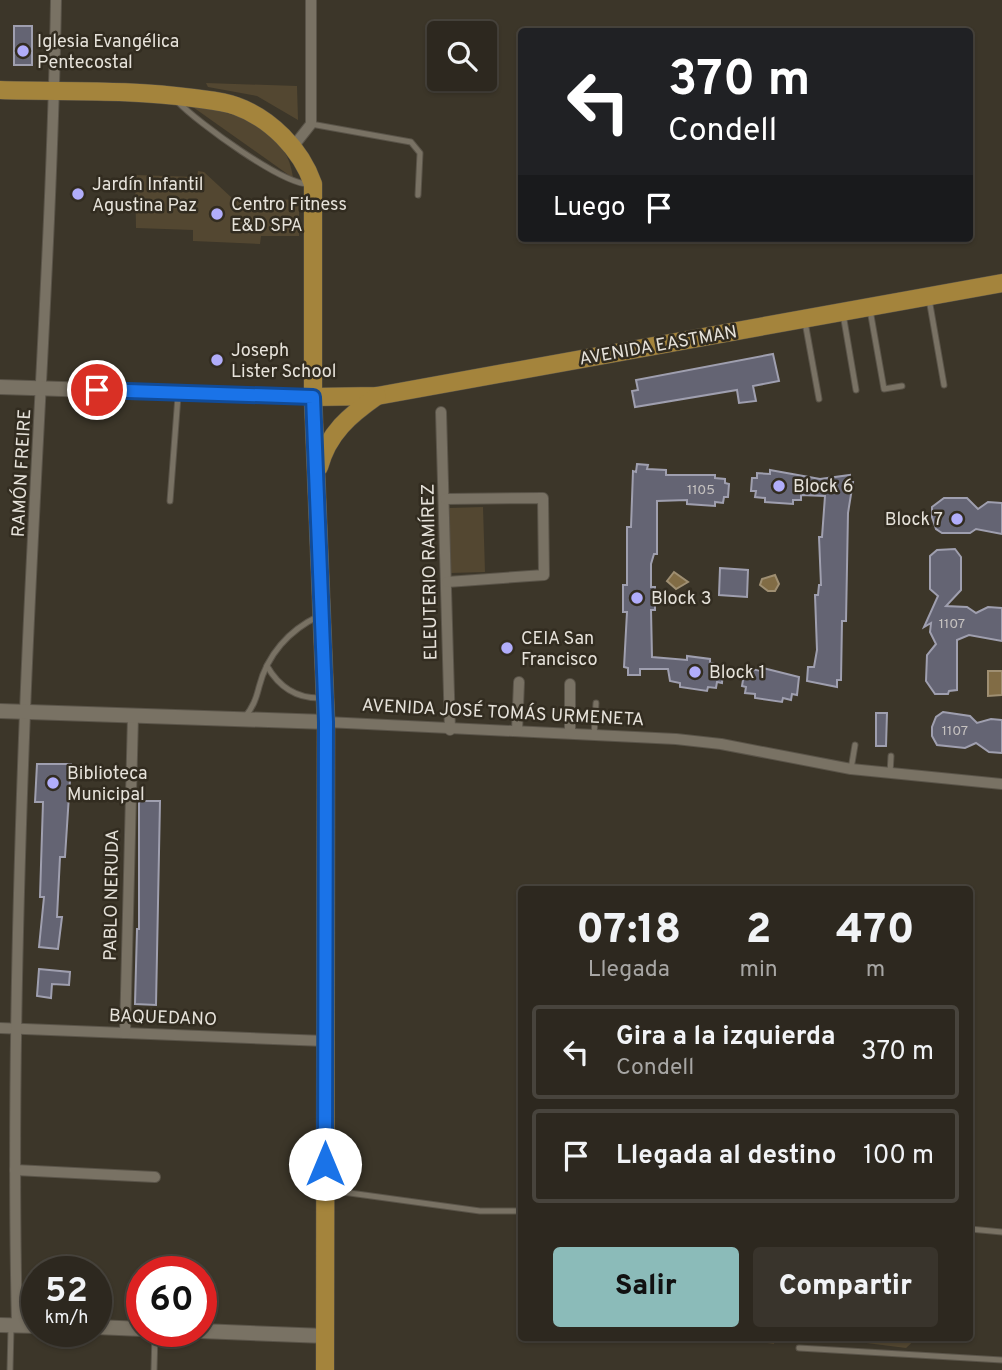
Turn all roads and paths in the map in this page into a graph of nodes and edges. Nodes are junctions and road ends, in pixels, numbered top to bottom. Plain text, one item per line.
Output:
1 (56, 0) edge
2 (311, 0) edge
3 (0, 90) edge
4 (55, 92) junction
5 (173, 96) junction
6 (311, 124) junction
7 (292, 148) junction
8 (313, 184) junction
9 (418, 195) dead end
10 (1002, 283) edge
11 (929, 297) junction
12 (869, 307) junction
13 (843, 312) junction
14 (804, 319) junction
15 (902, 386) dead end
16 (944, 386) dead end
17 (0, 387) edge
18 (43, 388) junction
19 (856, 390) dead end
20 (178, 392) junction
21 (377, 396) junction
22 (313, 397) junction
23 (819, 399) dead end
24 (441, 412) dead end
25 (317, 484) junction
26 (445, 499) junction
27 (170, 501) dead end
28 (447, 582) junction
29 (322, 615) junction
30 (267, 666) junction
31 (519, 682) dead end
32 (570, 684) dead end
33 (325, 698) junction
34 (596, 703) dead end
35 (0, 711) edge
36 (25, 712) junction
37 (133, 716) junction
38 (243, 720) junction
39 (326, 722) junction
40 (450, 730) junction
41 (517, 731) junction
42 (570, 733) junction
43 (594, 735) junction
44 (855, 746) dead end
45 (891, 756) dead end
46 (851, 769) junction
47 (890, 774) junction
48 (1002, 784) edge
49 (0, 1028) edge
50 (18, 1029) junction
51 (125, 1033) junction
52 (325, 1041) junction
53 (15, 1170) junction
54 (155, 1177) dead end
55 (325, 1189) junction
56 (518, 1211) edge
57 (973, 1229) edge
58 (1002, 1232) edge
59 (9, 1325) edge
60 (217, 1332) edge
61 (325, 1336) junction
62 (155, 1347) edge
63 (799, 1348) dead end
64 (1002, 1360) edge
65 (10, 1370) edge
66 (154, 1370) edge
67 (325, 1370) edge

1 - 4 street, RAMÓN FREIRE
2 - 6 street
3 - 4 main road
4 - 5 main road
4 - 18 street, RAMÓN FREIRE
5 - 7 main road
5 - 8 lane
6 - 7 street
6 - 9 lane
7 - 8 main road
8 - 22 main road
10 - 11 main road, AVENIDA EASTMAN
11 - 12 main road, AVENIDA EASTMAN
11 - 16 lane
12 - 13 main road, AVENIDA EASTMAN
12 - 15 lane
13 - 14 main road, AVENIDA EASTMAN
13 - 19 lane
14 - 21 main road, AVENIDA EASTMAN
14 - 23 lane
17 - 18 street
18 - 20 street
18 - 36 street, RAMÓN FREIRE
20 - 22 street
20 - 27 lane
21 - 22 main road, AVENIDA EASTMAN
21 - 25 main road
22 - 25 main road
24 - 26 street, ELEUTERIO RAMÍREZ
25 - 29 main road
26 - 28 street, ELEUTERIO RAMÍREZ
26 - 28 street
28 - 40 street, ELEUTERIO RAMÍREZ
29 - 30 lane
29 - 33 main road
30 - 33 lane
30 - 38 lane
31 - 41 street
32 - 42 street
33 - 39 main road
34 - 43 lane
35 - 36 street, AVENIDA JOSÉ TOMÁS URMENETA
36 - 37 street, AVENIDA JOSÉ TOMÁS URMENETA
36 - 50 street, RAMÓN FREIRE
37 - 38 street, AVENIDA JOSÉ TOMÁS URMENETA
37 - 51 street, PABLO NERUDA
38 - 39 street, AVENIDA JOSÉ TOMÁS URMENETA
39 - 40 street, AVENIDA JOSÉ TOMÁS URMENETA
39 - 52 main road
40 - 41 street, AVENIDA JOSÉ TOMÁS URMENETA
41 - 42 street, AVENIDA JOSÉ TOMÁS URMENETA
42 - 43 street, AVENIDA JOSÉ TOMÁS URMENETA
43 - 46 street, AVENIDA JOSÉ TOMÁS URMENETA
44 - 46 lane
45 - 47 lane
46 - 47 street, AVENIDA JOSÉ TOMÁS URMENETA
47 - 48 street, AVENIDA JOSÉ TOMÁS URMENETA
49 - 50 street, BAQUEDANO
50 - 51 street, BAQUEDANO
50 - 53 street, RAMÓN FREIRE
51 - 52 street, BAQUEDANO
52 - 55 main road
53 - 54 street
53 - 59 street, RAMÓN FREIRE
55 - 56 lane
55 - 61 main road
57 - 58 lane
59 - 65 lane
60 - 61 street
61 - 67 main road
62 - 66 lane
63 - 64 lane

